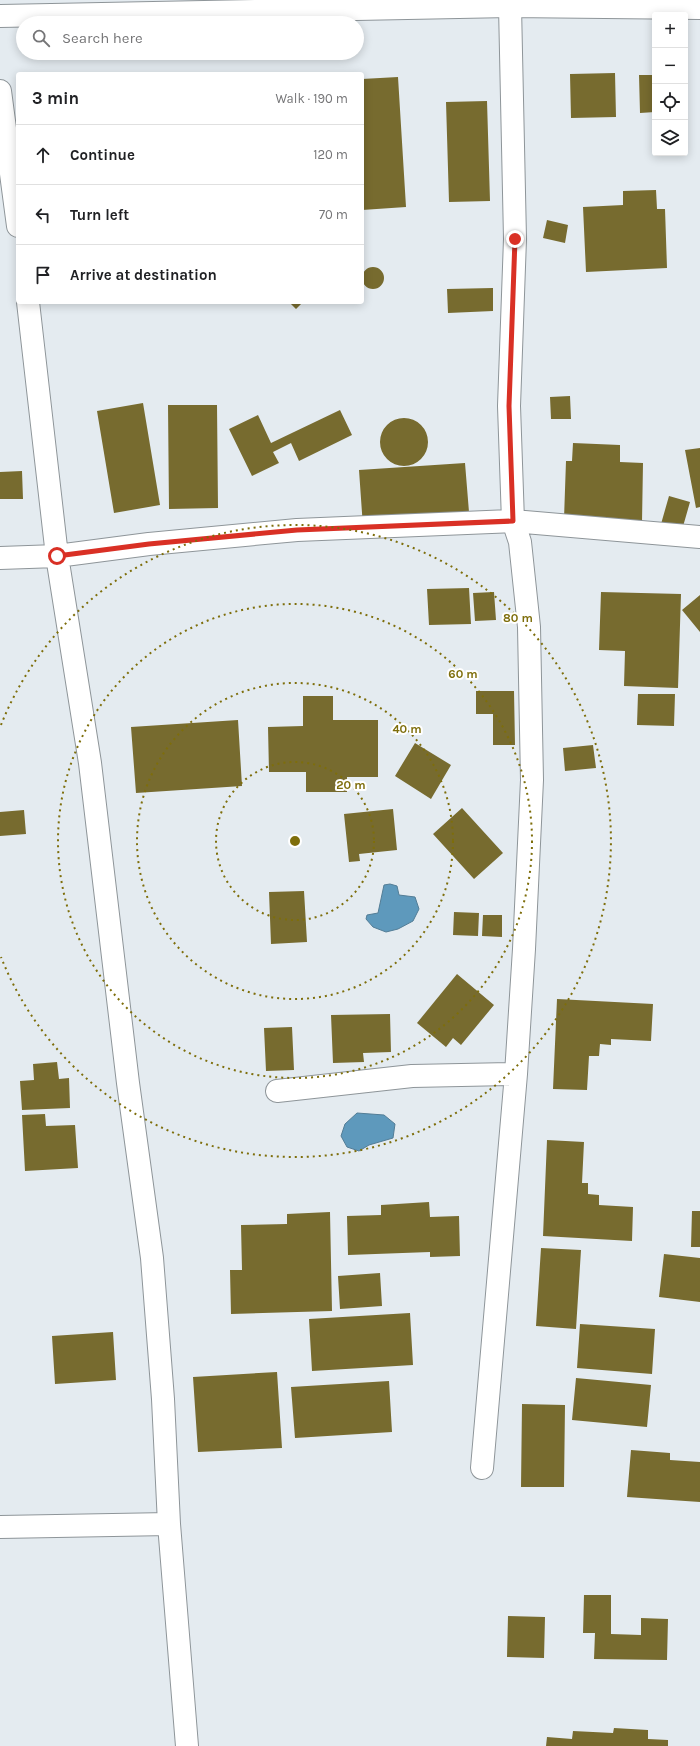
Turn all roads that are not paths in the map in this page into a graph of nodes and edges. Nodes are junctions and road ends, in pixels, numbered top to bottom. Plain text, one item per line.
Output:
1 (510, 6) junction
2 (700, 8) edge
3 (0, 16) edge
4 (0, 91) edge
5 (16, 211) edge
6 (28, 304) edge
7 (513, 521) junction
8 (700, 537) edge
9 (57, 556) junction
10 (0, 558) edge
11 (516, 1074) junction
12 (277, 1091) dead end
13 (482, 1468) dead end
14 (169, 1524) junction
15 (0, 1528) edge
16 (187, 1746) edge

1 - 2 street
1 - 3 street
1 - 7 street
4 - 5 street
6 - 9 street
7 - 8 street
7 - 9 street
7 - 11 street
9 - 10 street
9 - 14 street
11 - 12 street
11 - 13 street
14 - 15 street
14 - 16 street

